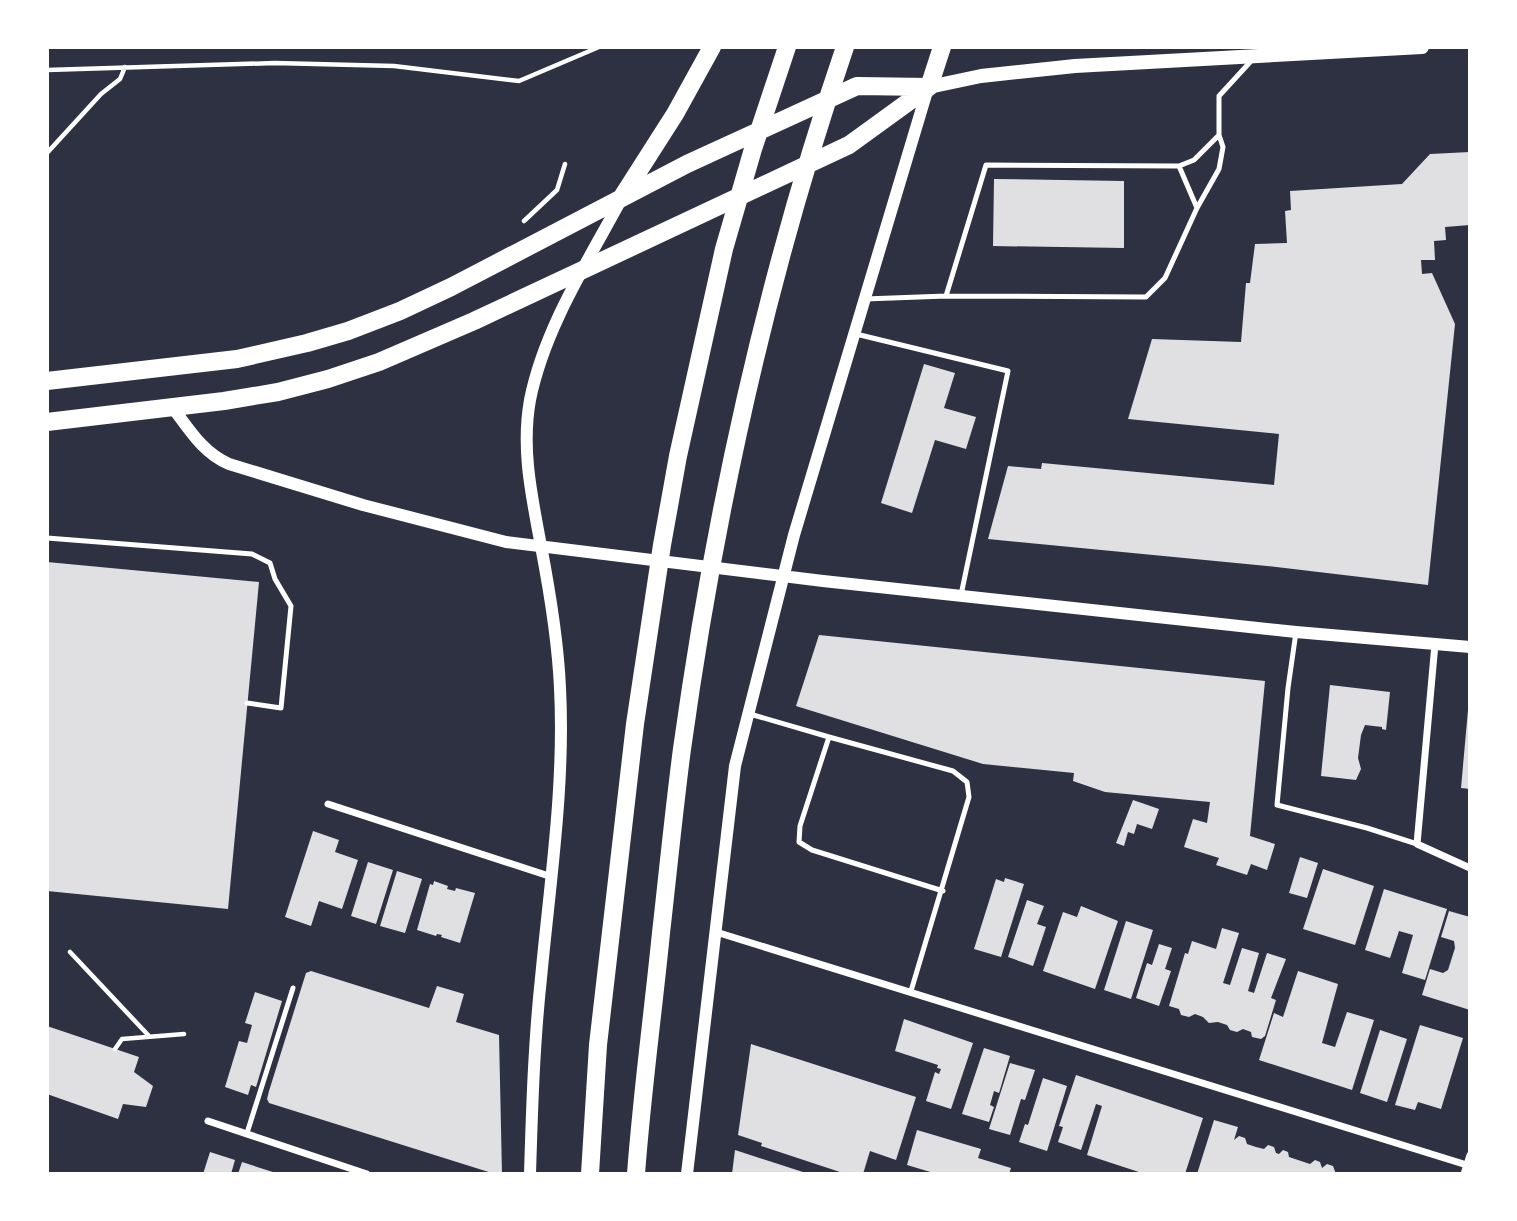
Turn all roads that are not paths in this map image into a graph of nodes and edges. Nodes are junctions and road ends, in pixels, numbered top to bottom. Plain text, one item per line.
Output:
1 (712, 47) edge
2 (787, 47) edge
3 (845, 47) edge
4 (942, 47) edge
5 (1422, 47) edge
6 (1257, 55) junction
7 (929, 87) junction
8 (1219, 135) junction
9 (1179, 166) junction
10 (622, 197) junction
11 (1197, 208) junction
12 (584, 269) junction
13 (946, 296) junction
14 (865, 299) junction
15 (854, 334) junction
16 (47, 381) edge
17 (173, 408) junction
18 (47, 422) edge
19 (47, 538) edge
20 (541, 546) junction
21 (784, 577) junction
22 (961, 595) junction
23 (1296, 632) junction
24 (1435, 643) junction
25 (1470, 647) edge
26 (247, 703) dead end
27 (747, 713) junction
28 (829, 737) junction
29 (328, 804) dead end
30 (1417, 844) junction
31 (1470, 868) edge
32 (552, 877) junction
33 (943, 891) junction
34 (716, 932) junction
35 (293, 988) dead end
36 (911, 991) junction
37 (208, 1121) dead end
38 (247, 1133) junction
39 (1470, 1155) edge
40 (1468, 1166) edge
41 (367, 1174) edge
42 (530, 1174) edge
43 (590, 1174) edge
44 (636, 1174) edge
45 (687, 1174) edge
46 (1464, 1174) edge

1 - 10 main road
2 - 43 main road
3 - 44 main road
4 - 7 main road
5 - 6 main road
6 - 7 main road
6 - 8 lane
7 - 10 main road
7 - 12 main road
7 - 14 street
8 - 9 lane
8 - 11 lane
9 - 11 lane
9 - 13 lane
10 - 12 street
10 - 16 main road
11 - 13 lane
12 - 17 main road
12 - 20 street
13 - 14 lane
14 - 15 street
15 - 21 street
15 - 22 lane
17 - 18 main road
17 - 20 street
19 - 26 lane
20 - 21 street
20 - 32 street
21 - 22 street
21 - 27 street
22 - 23 street
23 - 24 street
23 - 30 lane
24 - 25 street
24 - 30 street
27 - 28 lane
27 - 34 street
28 - 33 lane
28 - 33 lane
29 - 32 street
30 - 31 street
32 - 42 street
33 - 36 lane
34 - 36 street
34 - 45 street
35 - 38 lane
36 - 40 street
37 - 38 street
38 - 41 street
39 - 40 street
40 - 46 street

